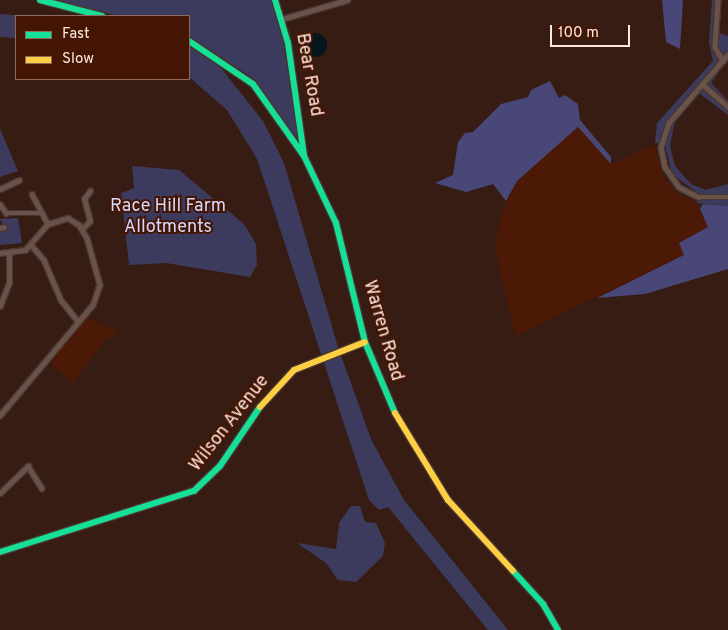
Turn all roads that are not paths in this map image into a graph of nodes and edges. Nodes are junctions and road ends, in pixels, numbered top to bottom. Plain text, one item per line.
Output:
1 (40, 0) edge
2 (275, 0) edge
3 (347, 0) edge
4 (718, 0) edge
5 (98, 15) edge
6 (282, 19) junction
7 (190, 42) edge
8 (728, 55) edge
9 (723, 61) junction
10 (702, 84) junction
11 (728, 107) edge
12 (304, 156) junction
13 (19, 180) dead end
14 (0, 189) edge
15 (90, 192) dead end
16 (32, 194) dead end
17 (728, 197) edge
18 (0, 204) edge
19 (41, 213) junction
20 (48, 224) junction
21 (82, 229) junction
22 (32, 246) junction
23 (0, 253) edge
24 (9, 253) junction
25 (0, 306) edge
26 (79, 322) junction
27 (366, 342) junction
28 (0, 416) edge
29 (34, 461) dead end
30 (28, 466) junction
31 (42, 488) dead end
32 (0, 492) edge
33 (0, 552) edge
34 (558, 630) edge

1 - 5 street
2 - 6 street, Bear Road
3 - 6 street
4 - 9 street
6 - 12 street, Bear Road
7 - 12 street, Warren Road
8 - 9 street
9 - 10 street
10 - 11 street
10 - 17 street
12 - 27 street, Warren Road
13 - 14 street
15 - 21 street
16 - 19 street
18 - 19 street
19 - 20 street
20 - 21 street
20 - 22 street
21 - 26 street
22 - 24 street
22 - 26 street
23 - 24 street
24 - 25 street
26 - 28 street
27 - 33 street, Wilson Avenue
27 - 34 street, Warren Road
29 - 30 street
30 - 31 street
30 - 32 street

